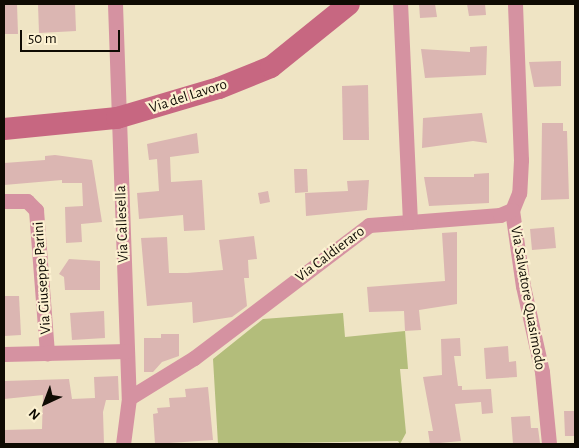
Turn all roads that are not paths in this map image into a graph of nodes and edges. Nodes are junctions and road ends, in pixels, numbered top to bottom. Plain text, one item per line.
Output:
1 (116, 4) edge
2 (349, 4) edge
3 (400, 4) edge
4 (515, 4) edge
5 (118, 118) junction
6 (4, 129) edge
7 (4, 201) edge
8 (512, 210) junction
9 (410, 222) junction
10 (127, 351) junction
11 (4, 354) edge
12 (47, 354) junction
13 (129, 398) junction
14 (123, 444) edge
15 (549, 444) edge

1 - 5 street, Via Callesella
2 - 5 street, Via del Lavoro
3 - 9 street
4 - 8 street, Via Salvatore Quasimodo
5 - 6 street, Via del Lavoro
5 - 10 street, Via Callesella
7 - 12 street, Via Giuseppe Parini
8 - 9 street, Via Caldieraro
8 - 15 street, Via Salvatore Quasimodo
9 - 13 street, Via Caldieraro
10 - 12 street
10 - 13 street, Via Callesella
11 - 12 street
13 - 14 street, Via Callesella

